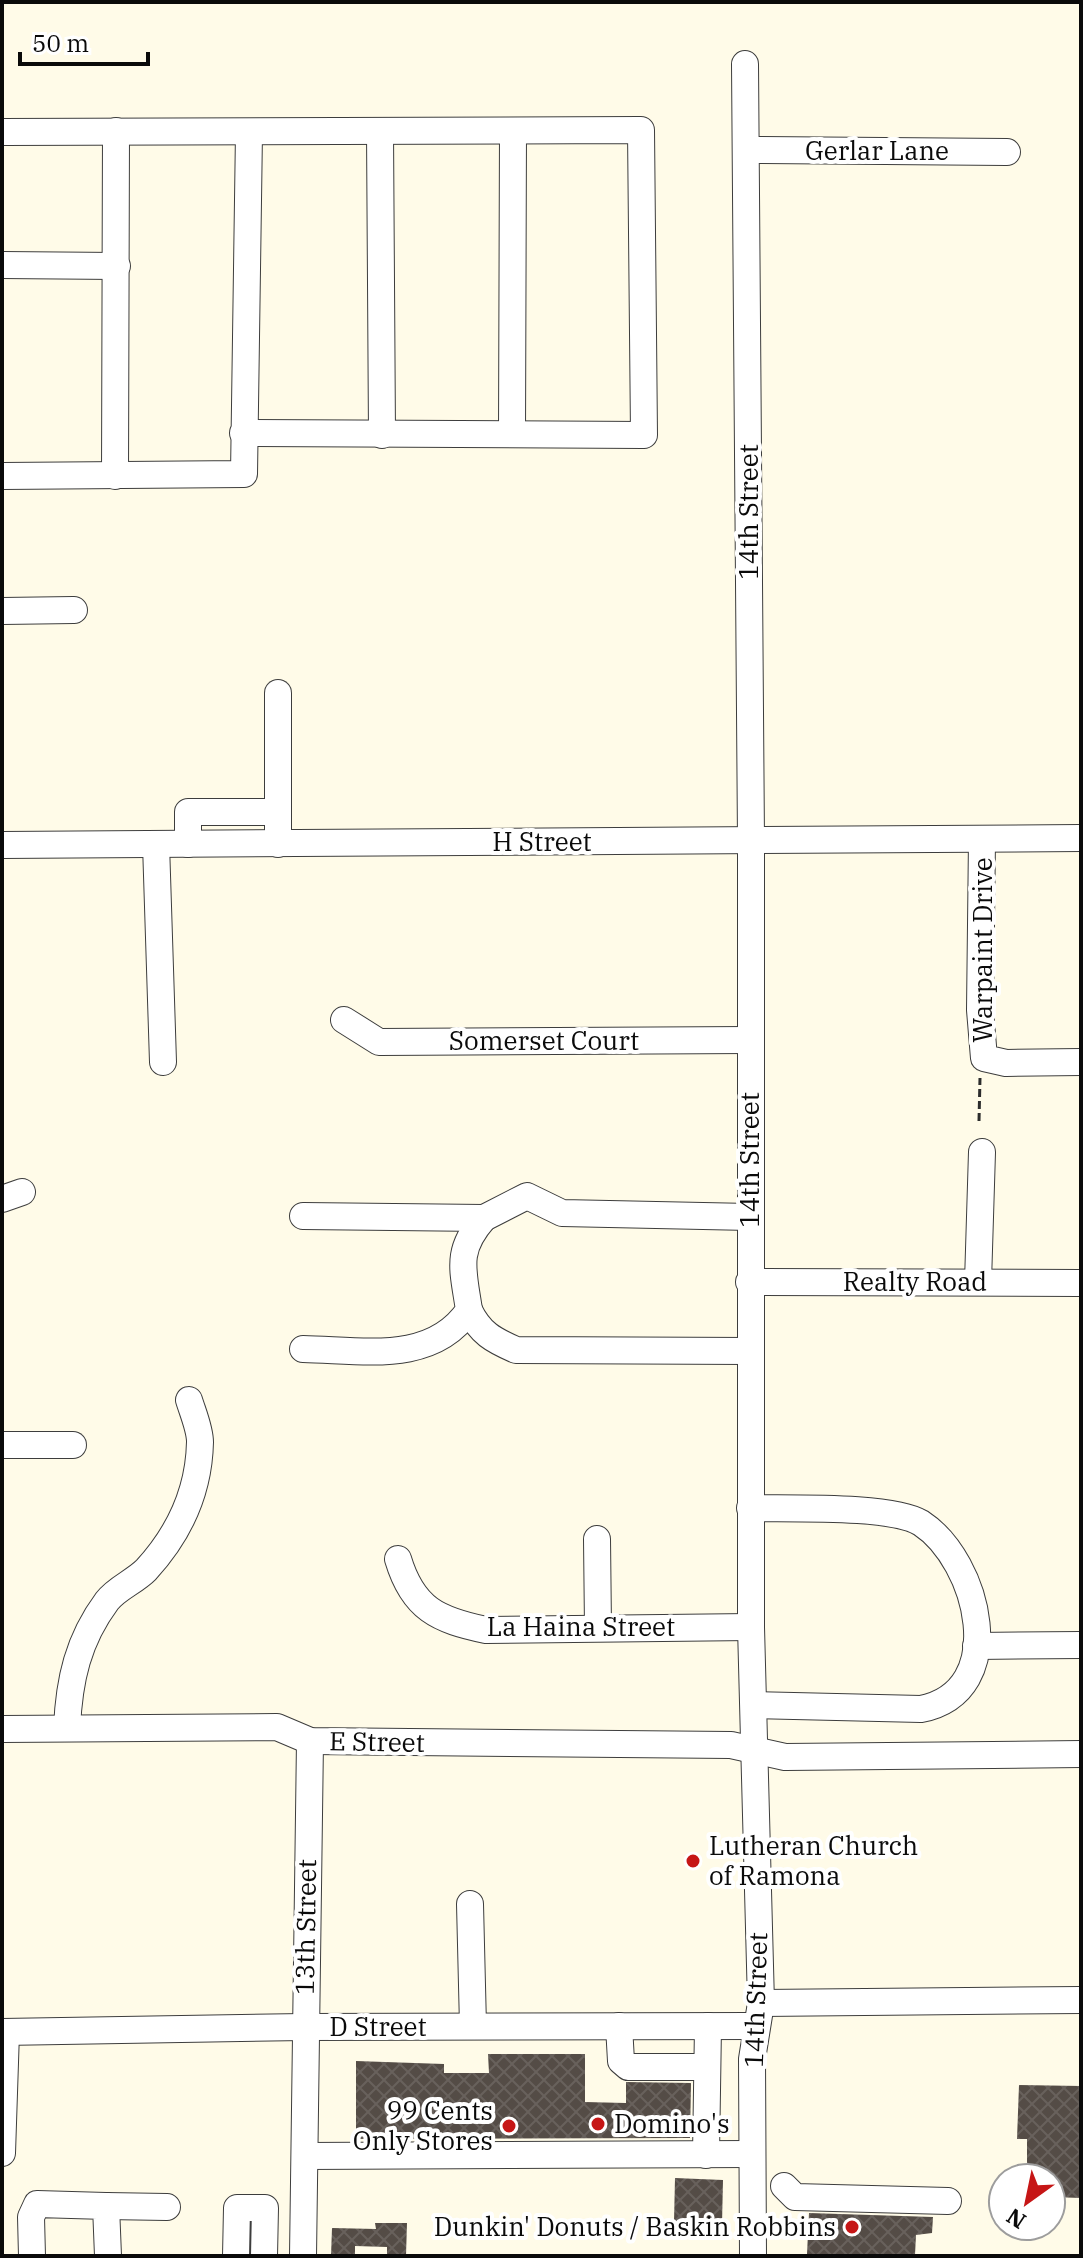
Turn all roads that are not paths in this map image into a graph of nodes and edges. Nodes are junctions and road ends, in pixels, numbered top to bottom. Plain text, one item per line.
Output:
1 (745, 64) dead end
2 (116, 131) junction
3 (380, 131) junction
4 (513, 131) junction
5 (2, 132) edge
6 (249, 132) junction
7 (748, 150) junction
8 (1007, 152) dead end
9 (2, 265) edge
10 (117, 266) junction
11 (243, 433) junction
12 (512, 433) junction
13 (382, 435) junction
14 (2, 476) edge
15 (115, 476) junction
16 (74, 610) dead end
17 (2, 611) edge
18 (278, 693) dead end
19 (278, 812) junction
20 (1081, 838) edge
21 (982, 839) junction
22 (751, 841) junction
23 (156, 844) junction
24 (188, 844) junction
25 (278, 844) junction
26 (2, 845) edge
27 (344, 1020) dead end
28 (750, 1040) junction
29 (163, 1062) dead end
30 (1081, 1062) edge
31 (982, 1152) dead end
32 (303, 1216) dead end
33 (750, 1217) junction
34 (484, 1218) junction
35 (749, 1282) junction
36 (978, 1282) junction
37 (1081, 1283) edge
38 (469, 1310) junction
39 (303, 1349) dead end
40 (750, 1351) junction
41 (189, 1400) dead end
42 (2, 1445) edge
43 (73, 1445) dead end
44 (750, 1508) junction
45 (597, 1539) dead end
46 (398, 1559) dead end
47 (751, 1627) junction
48 (598, 1628) junction
49 (1081, 1645) edge
50 (976, 1646) junction
51 (755, 1705) junction
52 (67, 1728) junction
53 (2, 1729) edge
54 (310, 1741) junction
55 (755, 1749) junction
56 (1081, 1754) edge
57 (470, 1904) dead end
58 (1081, 2000) edge
59 (758, 2015) junction
60 (473, 2026) junction
61 (619, 2026) junction
62 (708, 2026) junction
63 (304, 2027) junction
64 (4, 2032) edge
65 (707, 2067) junction
66 (2, 2153) edge
67 (752, 2154) junction
68 (706, 2155) junction
69 (305, 2156) junction
70 (784, 2186) dead end
71 (948, 2201) dead end
72 (106, 2206) junction
73 (167, 2207) dead end
74 (32, 2256) edge
75 (108, 2256) edge
76 (236, 2256) edge
77 (264, 2256) edge
78 (303, 2256) edge
79 (753, 2256) edge

1 - 7 street, 14th Street
2 - 5 street
2 - 6 street
2 - 10 street
3 - 4 street
3 - 6 street
3 - 13 street
4 - 12 street
4 - 12 street
6 - 11 street
7 - 8 street, Gerlar Lane
7 - 22 street, 14th Street
9 - 10 street
10 - 15 street
11 - 13 street
11 - 15 street
12 - 13 street
14 - 15 street
16 - 17 street
18 - 19 street
19 - 24 street
19 - 25 street
20 - 21 street, H Street
21 - 22 street, H Street
21 - 30 street, Warpaint Drive
22 - 25 street, H Street
22 - 28 street, 14th Street
23 - 24 street, H Street
23 - 26 street, H Street
23 - 29 street
24 - 25 street, H Street
27 - 28 street, Somerset Court
28 - 33 street, 14th Street
31 - 36 street
32 - 34 street
33 - 34 street
33 - 35 street, 14th Street
34 - 38 street
35 - 36 street, Realty Road
35 - 40 street, 14th Street
36 - 37 street, Realty Road
38 - 39 street
38 - 40 street
40 - 44 street, 14th Street
41 - 52 street
42 - 43 street
44 - 47 street, 14th Street
44 - 50 street
45 - 48 street
46 - 48 street, La Haina Street
47 - 48 street, La Haina Street
47 - 51 street, 14th Street
49 - 50 street
50 - 51 street
51 - 55 street, 14th Street
52 - 53 street, E Street
52 - 54 street, E Street
54 - 55 street, E Street
54 - 63 street, 13th Street
55 - 56 street, E Street
55 - 59 street, 14th Street
57 - 60 street
58 - 59 street, D Street
59 - 62 street, D Street
59 - 67 street, 14th Street
60 - 61 street, D Street
60 - 63 street, D Street
61 - 62 street, D Street
61 - 65 street
62 - 65 street
63 - 64 street, D Street
63 - 69 street, 13th Street
64 - 66 street
65 - 68 street
67 - 68 street
67 - 79 street, 14th Street
68 - 69 street
69 - 78 street, 13th Street
70 - 71 street
72 - 73 street
72 - 74 street
72 - 75 street
76 - 77 street

